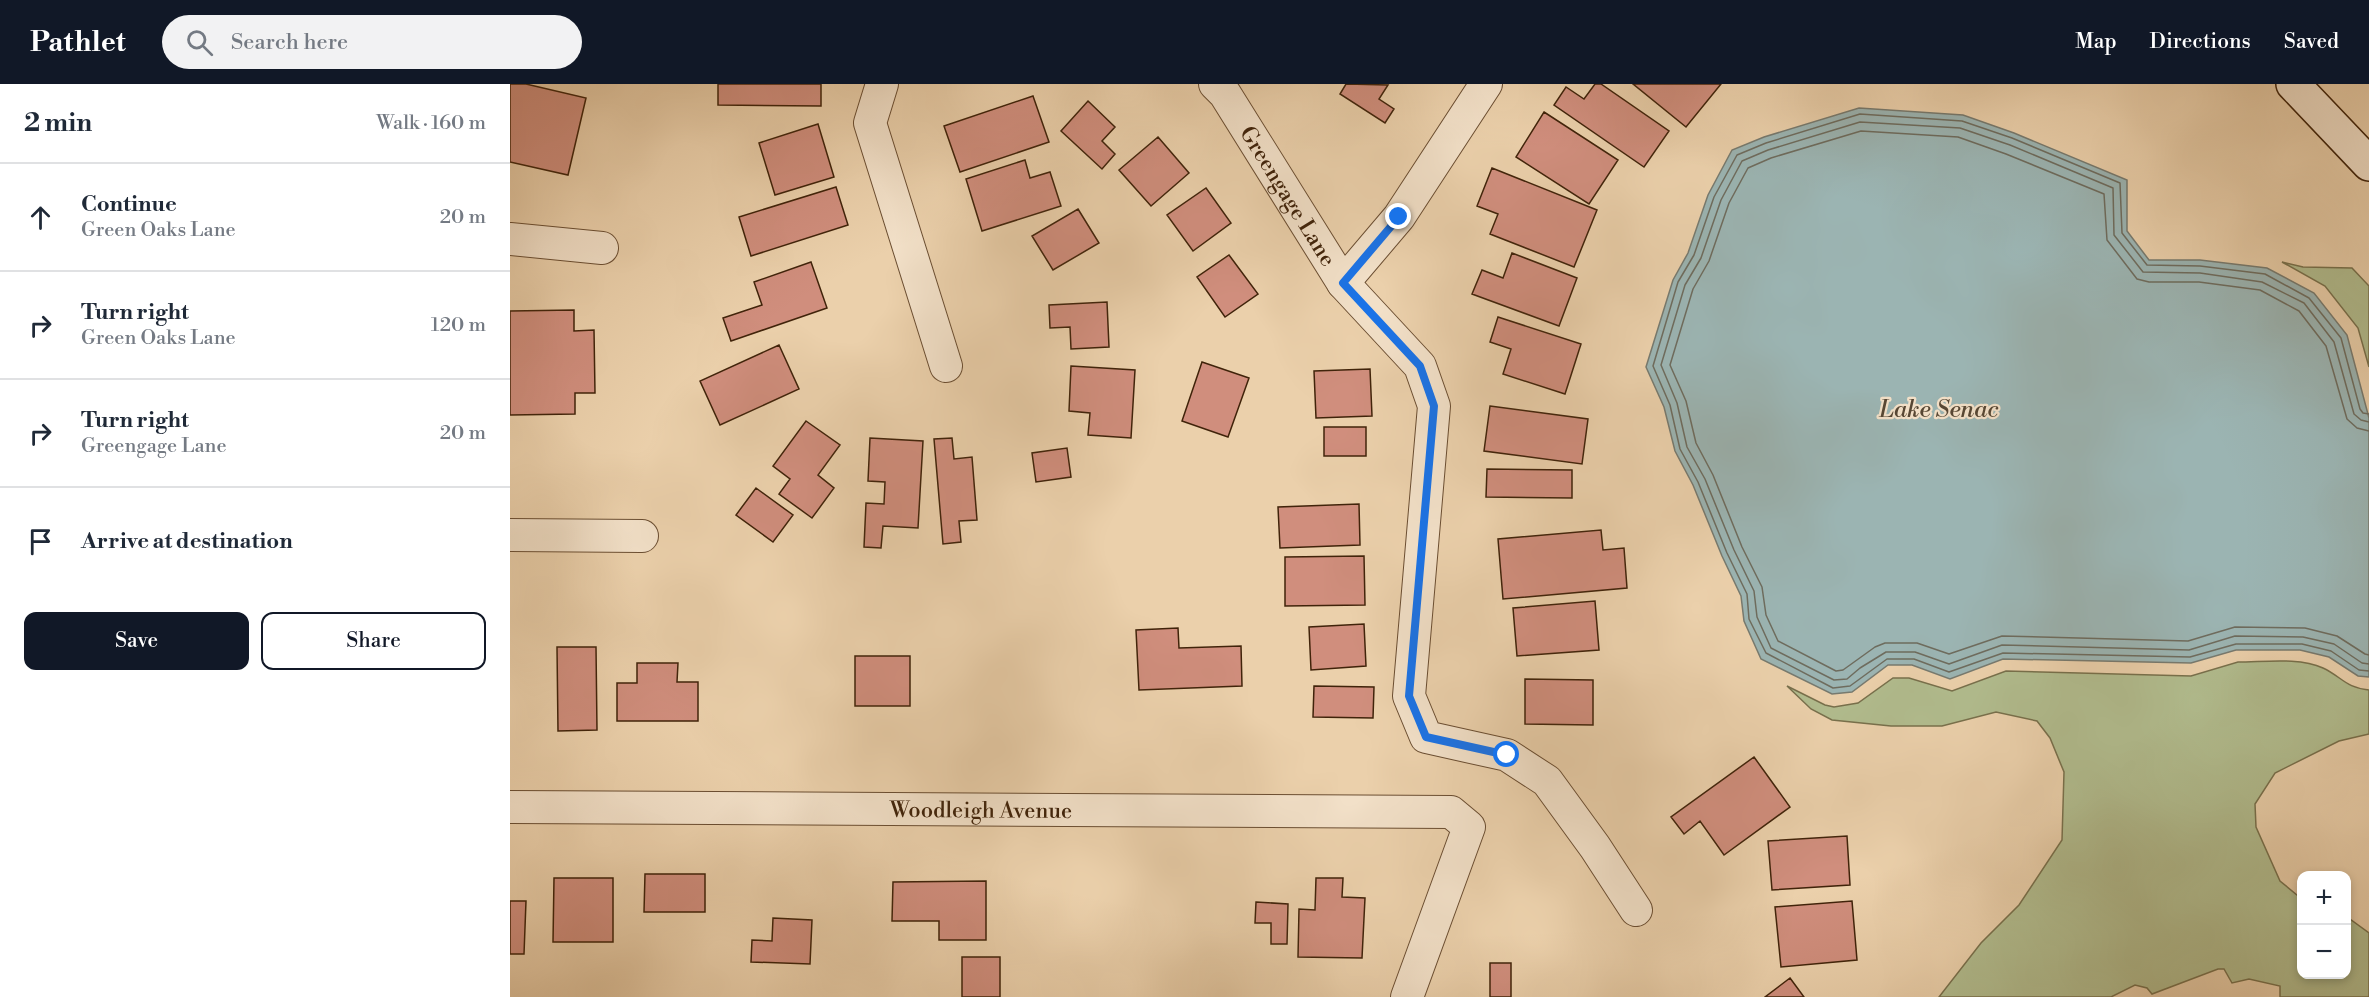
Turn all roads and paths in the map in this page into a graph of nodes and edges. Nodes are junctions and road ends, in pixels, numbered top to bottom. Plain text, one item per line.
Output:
1 (882, 84) edge
2 (1215, 84) edge
3 (1486, 84) edge
4 (2293, 84) edge
5 (2369, 164) edge
6 (510, 239) edge
7 (602, 248) dead end
8 (1343, 283) junction
9 (946, 366) dead end
10 (510, 535) edge
11 (642, 536) dead end
12 (510, 807) edge
13 (1636, 910) dead end
14 (1407, 997) edge

1 - 9 street
2 - 8 street, Greengage Lane
3 - 8 street, Greengage Lane
4 - 5 main road
6 - 7 street
8 - 13 street
10 - 11 street
12 - 14 street, Woodleigh Avenue

